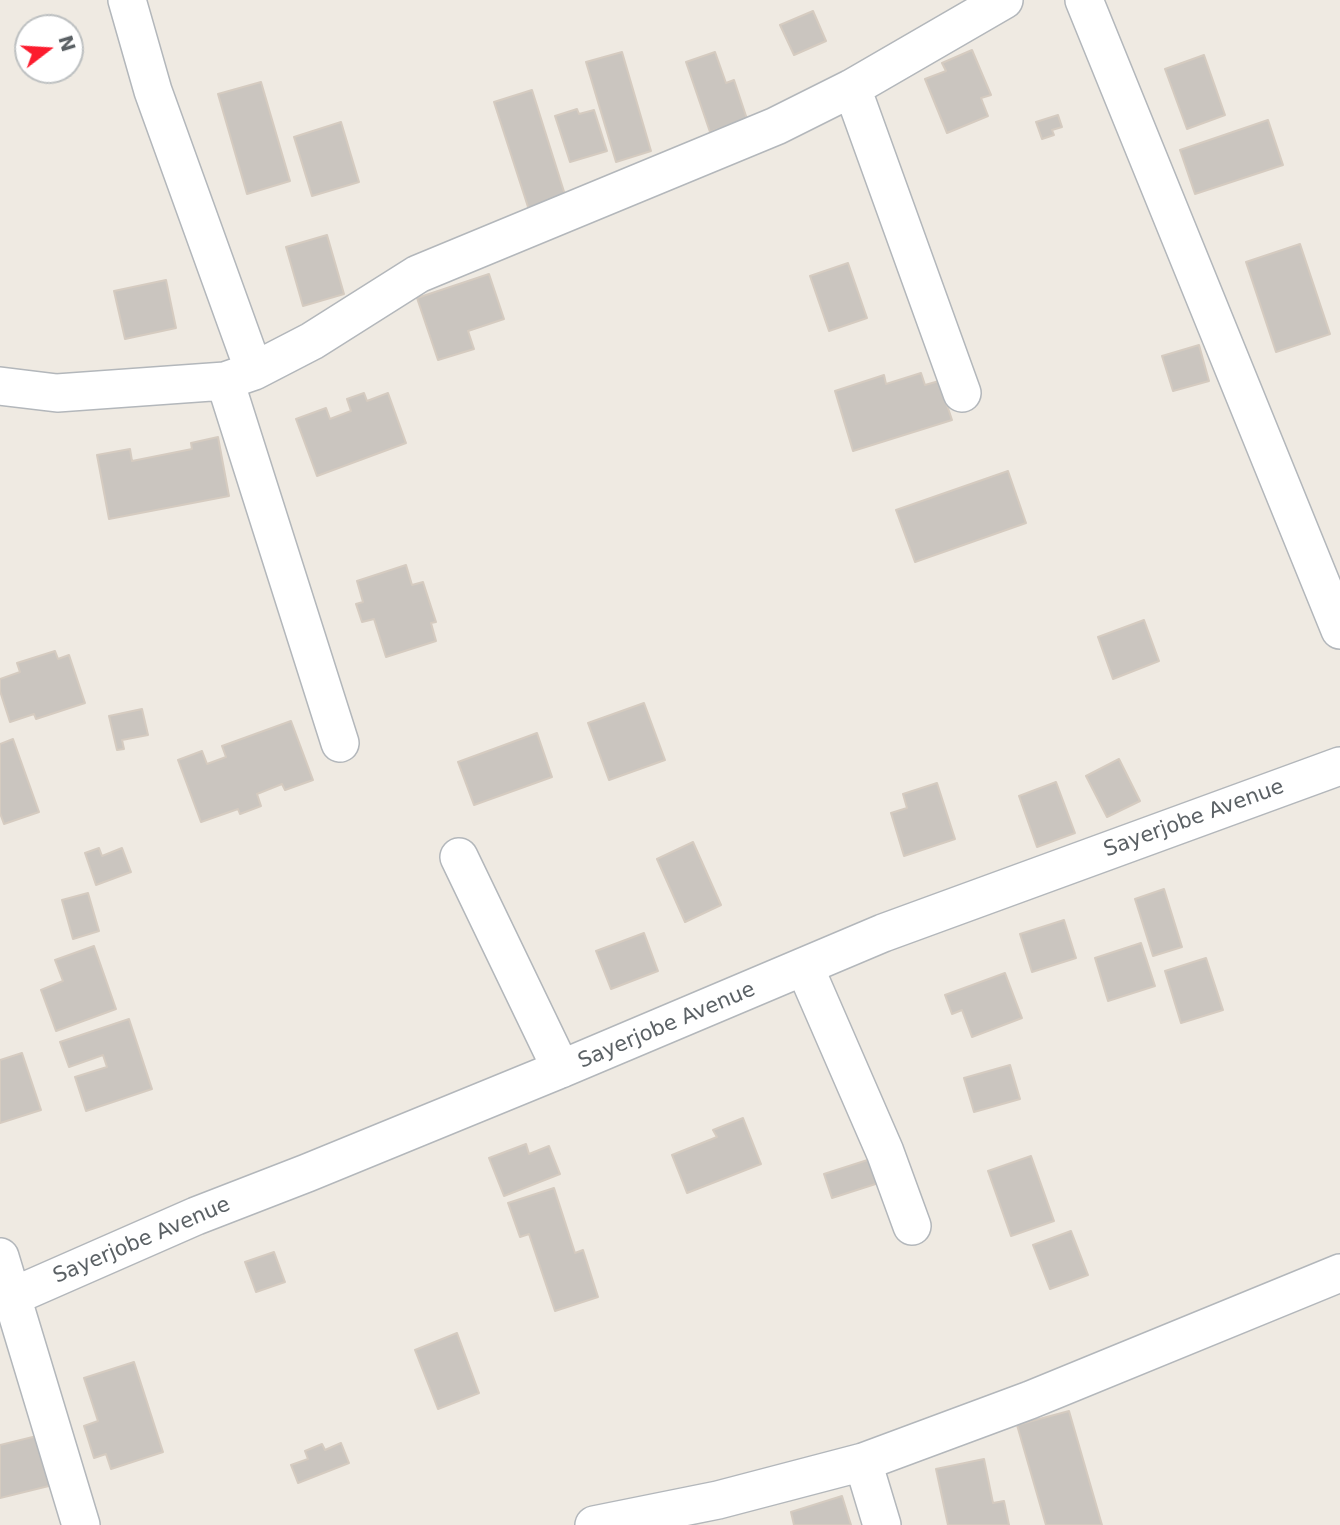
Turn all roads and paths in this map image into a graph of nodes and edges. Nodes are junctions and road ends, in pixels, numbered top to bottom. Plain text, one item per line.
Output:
1 (127, 0) edge
2 (1004, 0) edge
3 (1084, 0) edge
4 (852, 88) junction
5 (240, 376) junction
6 (0, 386) edge
7 (962, 393) dead end
8 (1340, 629) edge
9 (340, 743) dead end
10 (1340, 766) edge
11 (459, 857) dead end
12 (804, 968) junction
13 (561, 1069) junction
14 (912, 1226) dead end
15 (0, 1257) edge
16 (1340, 1273) edge
17 (6, 1300) edge
18 (863, 1462) junction
19 (81, 1525) edge
20 (594, 1525) edge
21 (882, 1525) edge

1 - 5 street
2 - 4 street
3 - 8 street
4 - 5 street
4 - 7 street
5 - 6 street
5 - 9 street
10 - 12 street, Sayerjobe Avenue
11 - 13 street
12 - 13 street, Sayerjobe Avenue
12 - 14 street
13 - 17 street, Sayerjobe Avenue
15 - 17 street
16 - 18 street
17 - 19 street
18 - 20 street
18 - 21 street

